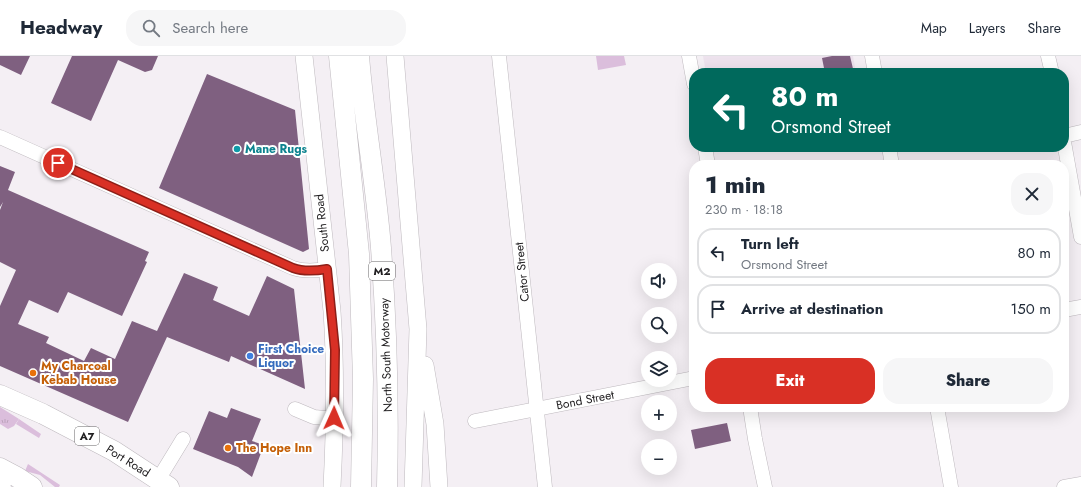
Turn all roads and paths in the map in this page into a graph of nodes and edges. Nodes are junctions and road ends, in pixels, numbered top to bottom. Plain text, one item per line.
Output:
1 (295, 56) edge
2 (304, 56) edge
3 (339, 56) edge
4 (359, 56) edge
5 (395, 56) edge
6 (499, 56) edge
7 (689, 56) edge
8 (872, 56) edge
9 (1048, 56) edge
10 (691, 68) edge
11 (874, 68) edge
12 (1051, 68) edge
13 (307, 85) junction
14 (1081, 132) edge
15 (1069, 135) edge
16 (0, 137) edge
17 (1069, 170) edge
18 (1081, 237) edge
19 (327, 269) junction
20 (1081, 307) edge
21 (1069, 309) edge
22 (418, 329) junction
23 (689, 379) edge
24 (0, 395) edge
25 (295, 409) dead end
26 (537, 409) junction
27 (751, 412) edge
28 (938, 412) edge
29 (334, 418) junction
30 (475, 421) dead end
31 (183, 439) dead end
32 (0, 468) edge
33 (164, 483) edge
34 (1081, 484) edge
35 (32, 487) edge
36 (332, 487) edge
37 (361, 487) edge
38 (387, 487) edge
39 (413, 487) edge
40 (439, 487) edge
41 (545, 487) edge
42 (764, 487) edge
43 (951, 487) edge
44 (1064, 487) edge

1 - 13 main road
2 - 13 main road, South Road
3 - 37 highway, North South Motorway / M2
4 - 38 highway, North South Motorway / M2
5 - 22 main road
6 - 26 street, Cator Street
7 - 10 street
8 - 11 street
9 - 12 street
13 - 19 main road, South Road
14 - 15 street
16 - 19 street
17 - 18 street
19 - 29 main road, South Road
20 - 21 street
22 - 39 main road
22 - 40 main road
23 - 26 street, Bond Street
24 - 33 highway, Port Road / A7
25 - 29 street
26 - 30 street, Bond Street
26 - 41 street, Cator Street
27 - 42 street
28 - 43 street
29 - 36 main road, South Road
31 - 33 street
32 - 35 highway
34 - 44 street

